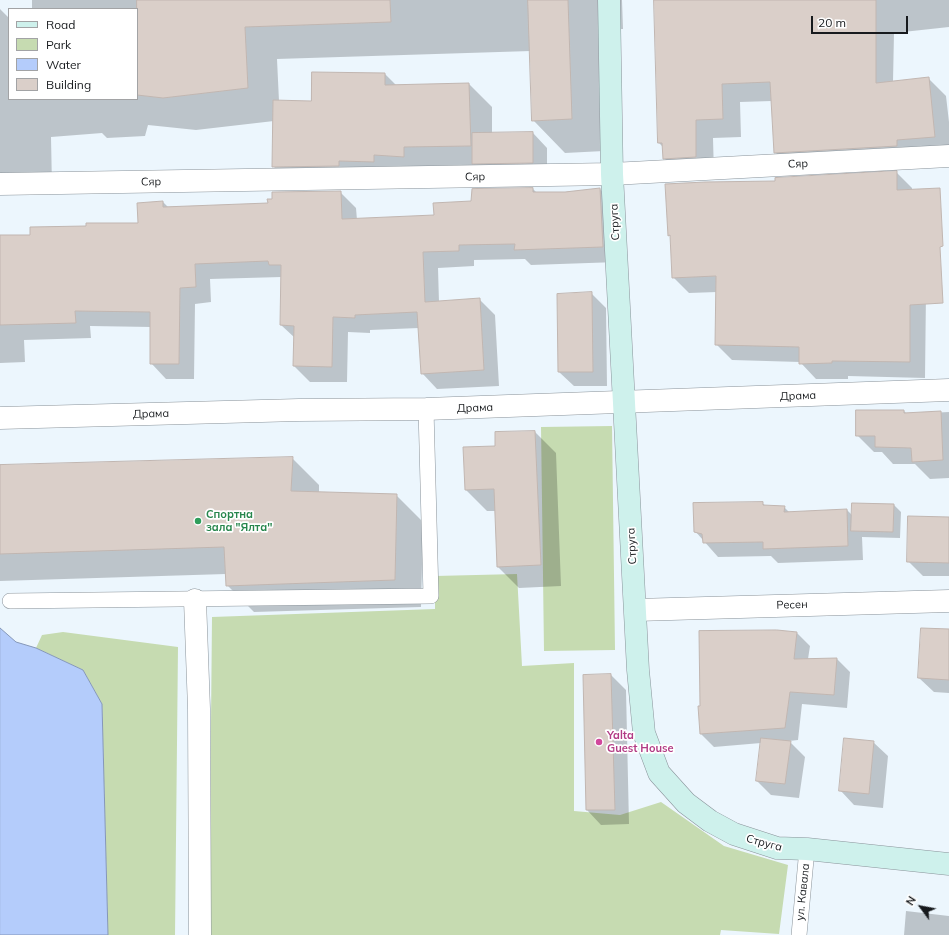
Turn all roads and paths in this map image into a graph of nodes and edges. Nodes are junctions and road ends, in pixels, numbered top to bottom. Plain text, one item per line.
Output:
1 (609, 0) edge
2 (949, 156) edge
3 (612, 174) junction
4 (0, 184) edge
5 (949, 390) edge
6 (625, 403) junction
7 (426, 409) junction
8 (0, 418) edge
9 (195, 600) junction
10 (949, 600) edge
11 (10, 601) dead end
12 (636, 610) junction
13 (807, 849) junction
14 (949, 864) edge
15 (200, 935) edge
16 (799, 935) edge

1 - 3 street, Струга
2 - 3 street, Сяр
3 - 4 street, Сяр
3 - 6 street, Струга
5 - 6 street, Драма
6 - 7 street, Драма
6 - 12 street, Струга
7 - 8 street, Драма
7 - 9 lane
9 - 11 lane
9 - 15 street
10 - 12 street, Ресен
12 - 13 street, Струга
13 - 14 street, Струга
13 - 16 lane, ул. Кавала

